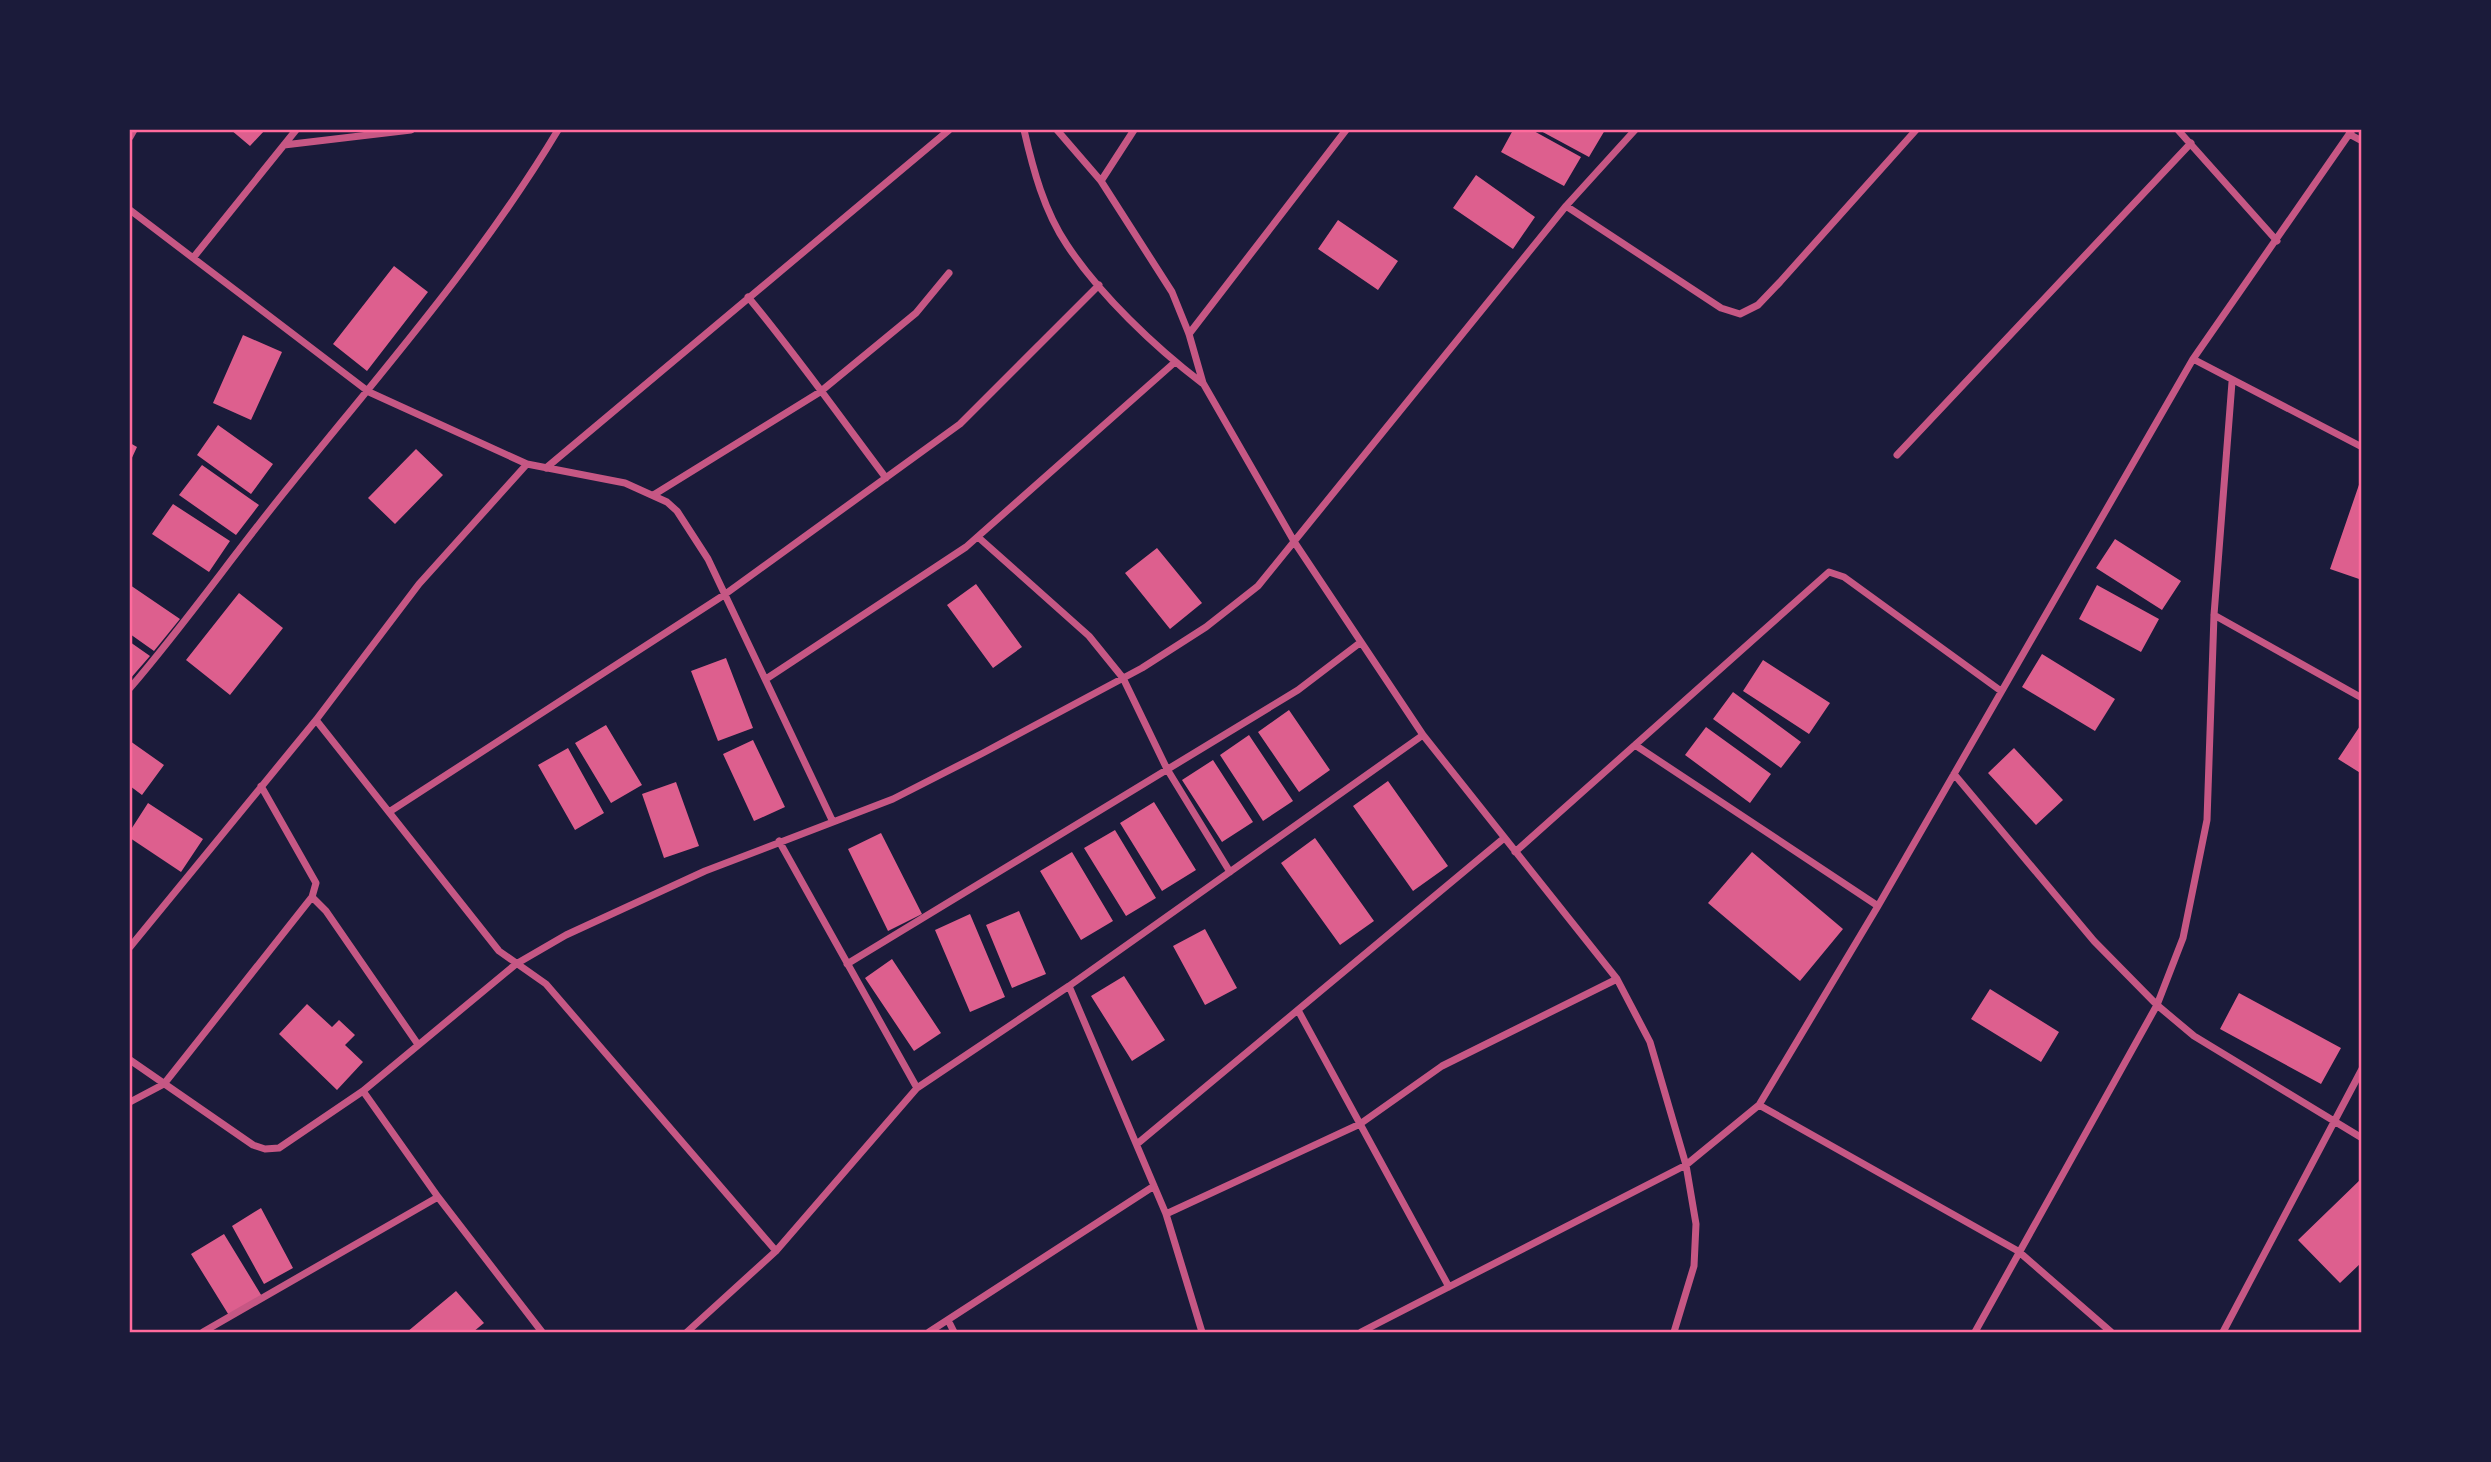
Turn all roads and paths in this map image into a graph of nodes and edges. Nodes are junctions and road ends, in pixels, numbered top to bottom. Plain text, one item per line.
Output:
1 (134, 130) edge
2 (296, 130) edge
3 (411, 130) edge
4 (558, 130) edge
5 (949, 130) edge
6 (1024, 130) edge
7 (1057, 130) edge
8 (1134, 130) edge
9 (1346, 130) edge
10 (1635, 130) edge
11 (1916, 130) edge
12 (2178, 130) edge
13 (2351, 132) edge
14 (130, 137) edge
15 (2361, 141) edge
16 (2191, 144) junction
17 (283, 145) junction
18 (1101, 181) junction
19 (1566, 206) junction
20 (130, 209) edge
21 (2277, 241) junction
22 (193, 258) junction
23 (949, 273) dead end
24 (1099, 285) junction
25 (748, 297) junction
26 (1189, 334) junction
27 (2193, 359) junction
28 (1175, 362) junction
29 (2232, 382) junction
30 (1203, 383) junction
31 (369, 392) junction
32 (820, 392) junction
33 (2361, 447) edge
34 (1897, 454) dead end
35 (527, 464) junction
36 (546, 468) junction
37 (886, 478) junction
38 (655, 494) junction
39 (978, 537) junction
40 (1295, 543) junction
41 (724, 595) junction
42 (2214, 615) junction
43 (1361, 642) junction
44 (1124, 678) junction
45 (766, 679) junction
46 (130, 688) edge
47 (2001, 691) junction
48 (2361, 698) edge
49 (316, 720) junction
50 (1423, 735) junction
51 (1635, 745) junction
52 (1167, 769) junction
53 (1954, 774) junction
54 (261, 786) junction
55 (389, 812) junction
56 (832, 820) junction
57 (1503, 839) junction
58 (779, 841) junction
59 (1515, 852) junction
60 (1230, 872) junction
61 (312, 897) junction
62 (1878, 906) junction
63 (130, 947) edge
64 (516, 964) junction
65 (848, 964) junction
66 (1618, 979) junction
67 (1069, 986) junction
68 (2157, 1005) junction
69 (1298, 1012) junction
70 (417, 1043) junction
71 (130, 1060) edge
72 (2361, 1069) edge
73 (164, 1084) junction
74 (917, 1088) junction
75 (363, 1091) junction
76 (130, 1102) edge
77 (1759, 1105) junction
78 (2336, 1121) junction
79 (1360, 1124) junction
80 (2361, 1138) edge
81 (1136, 1144) junction
82 (1686, 1165) junction
83 (1154, 1186) junction
84 (438, 1197) junction
85 (1166, 1214) junction
86 (776, 1251) junction
87 (2018, 1251) junction
88 (1449, 1287) junction
89 (948, 1320) junction
90 (203, 1332) edge
91 (542, 1332) edge
92 (687, 1332) edge
93 (929, 1332) edge
94 (954, 1332) edge
95 (1202, 1332) edge
96 (1361, 1332) edge
97 (1674, 1332) edge
98 (1975, 1332) edge
99 (2110, 1332) edge
100 (2223, 1332) edge

1 - 14 street
2 - 17 street
3 - 17 street
4 - 31 street
5 - 25 street
6 - 24 street
7 - 18 street
8 - 18 street
9 - 26 street
10 - 19 street
11 - 19 street
12 - 16 street
13 - 15 street
13 - 21 street
16 - 21 street
16 - 34 street
17 - 22 street
18 - 26 street
19 - 40 street
20 - 22 street
21 - 27 street
22 - 31 street
23 - 32 street
24 - 28 street
24 - 37 street
25 - 32 street
25 - 36 street
26 - 30 street
27 - 29 street
27 - 47 street
28 - 30 street
28 - 39 street
29 - 33 street
29 - 42 street
30 - 40 street
31 - 35 street
31 - 46 street
32 - 37 street
32 - 38 street
35 - 36 street
35 - 49 street
36 - 38 street
37 - 41 street
38 - 41 street
39 - 44 street
39 - 45 street
40 - 43 street
40 - 44 street
41 - 45 street
41 - 55 street
42 - 48 street
42 - 68 street
43 - 50 street
43 - 52 street
44 - 52 street
44 - 56 street
45 - 56 street
47 - 51 street
47 - 53 street
49 - 54 street
49 - 55 street
50 - 57 street
50 - 60 street
51 - 59 street
51 - 62 street
52 - 60 street
52 - 65 street
53 - 62 street
53 - 68 street
54 - 61 street
54 - 63 street
55 - 64 street
56 - 58 street
57 - 59 street
57 - 69 street
58 - 64 street
58 - 65 street
59 - 66 street
60 - 67 street
61 - 70 street
61 - 73 street
62 - 77 street
64 - 70 street
64 - 86 street
65 - 74 street
66 - 79 street
66 - 82 street
67 - 74 street
67 - 81 street
68 - 78 street
68 - 87 street
69 - 79 street
69 - 81 street
70 - 75 street
71 - 73 street
72 - 78 street
73 - 75 street
73 - 76 street
74 - 86 street
75 - 84 street
77 - 82 street
77 - 87 street
78 - 80 street
78 - 100 street
79 - 85 street
79 - 88 street
81 - 83 street
82 - 88 street
82 - 97 street
83 - 85 street
83 - 89 street
84 - 90 street
84 - 91 street
85 - 95 street
86 - 92 street
87 - 98 street
87 - 99 street
88 - 96 street
89 - 93 street
89 - 94 street

